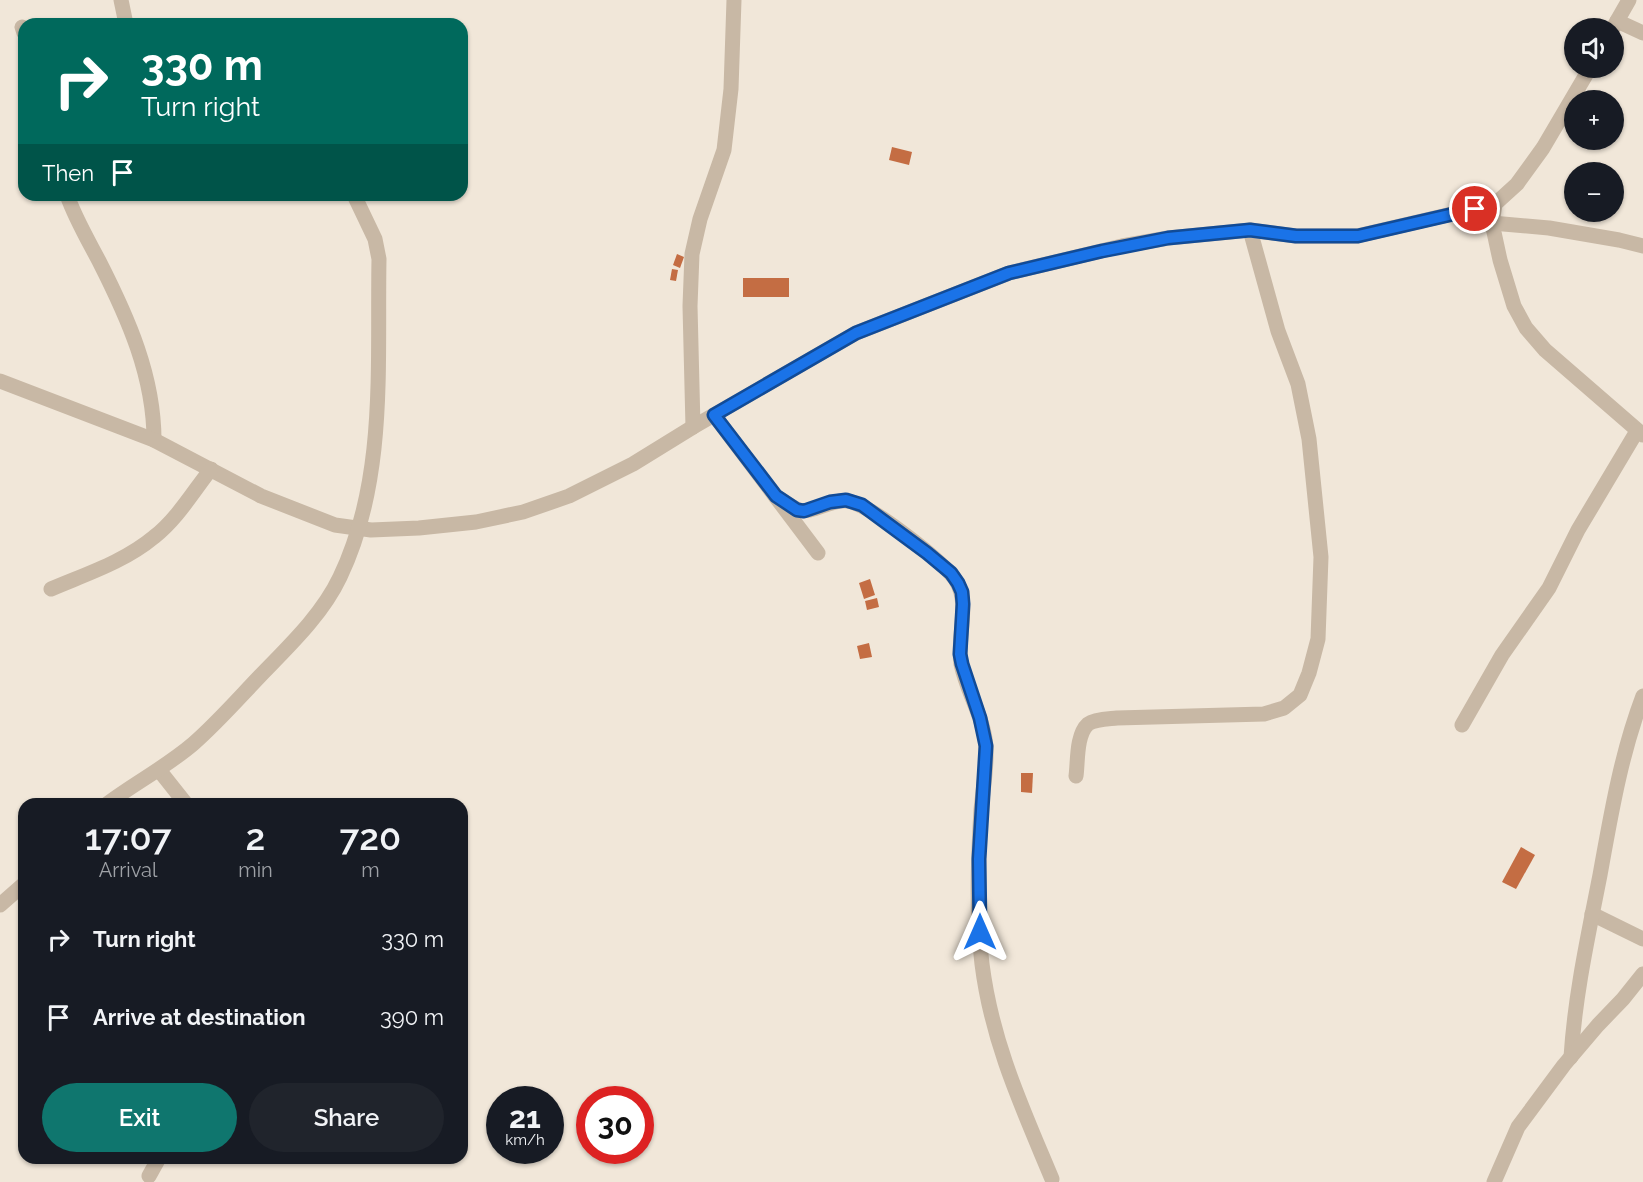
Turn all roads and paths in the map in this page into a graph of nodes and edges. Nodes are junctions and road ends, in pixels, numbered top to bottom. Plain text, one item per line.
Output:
1 (122, 0) edge
2 (734, 0) edge
3 (1629, 0) edge
4 (125, 18) edge
5 (1619, 18) edge
6 (1624, 28) edge
7 (1643, 33) edge
8 (1584, 78) edge
9 (70, 201) edge
10 (357, 201) edge
11 (1495, 204) junction
12 (1492, 223) junction
13 (1250, 230) junction
14 (1643, 246) edge
15 (0, 381) edge
16 (714, 415) junction
17 (693, 427) junction
18 (1640, 433) edge
19 (154, 441) junction
20 (211, 469) junction
21 (776, 496) junction
22 (359, 529) junction
23 (818, 553) dead end
24 (51, 589) dead end
25 (1643, 696) edge
26 (1462, 725) dead end
27 (159, 770) junction
28 (1076, 776) dead end
29 (116, 798) edge
30 (181, 798) edge
31 (18, 889) edge
32 (0, 905) edge
33 (1592, 914) junction
34 (1643, 939) edge
35 (1643, 974) edge
36 (1571, 1057) junction
37 (156, 1164) edge
38 (149, 1176) dead end
39 (1052, 1179) dead end
40 (1494, 1182) edge

1 - 4 street
2 - 17 street
3 - 5 street
6 - 7 street
8 - 11 street
9 - 19 street
10 - 22 street
11 - 12 street
11 - 13 street
12 - 14 street
12 - 18 street
13 - 16 street
13 - 28 street
15 - 19 street
16 - 17 street
16 - 21 street
17 - 22 street
18 - 26 street
19 - 20 street
20 - 22 street
20 - 24 street
21 - 23 street
21 - 39 street
22 - 27 street
25 - 33 street
27 - 29 street
27 - 30 street
31 - 32 street
33 - 34 street
33 - 36 street
35 - 36 street
36 - 40 street
37 - 38 street

